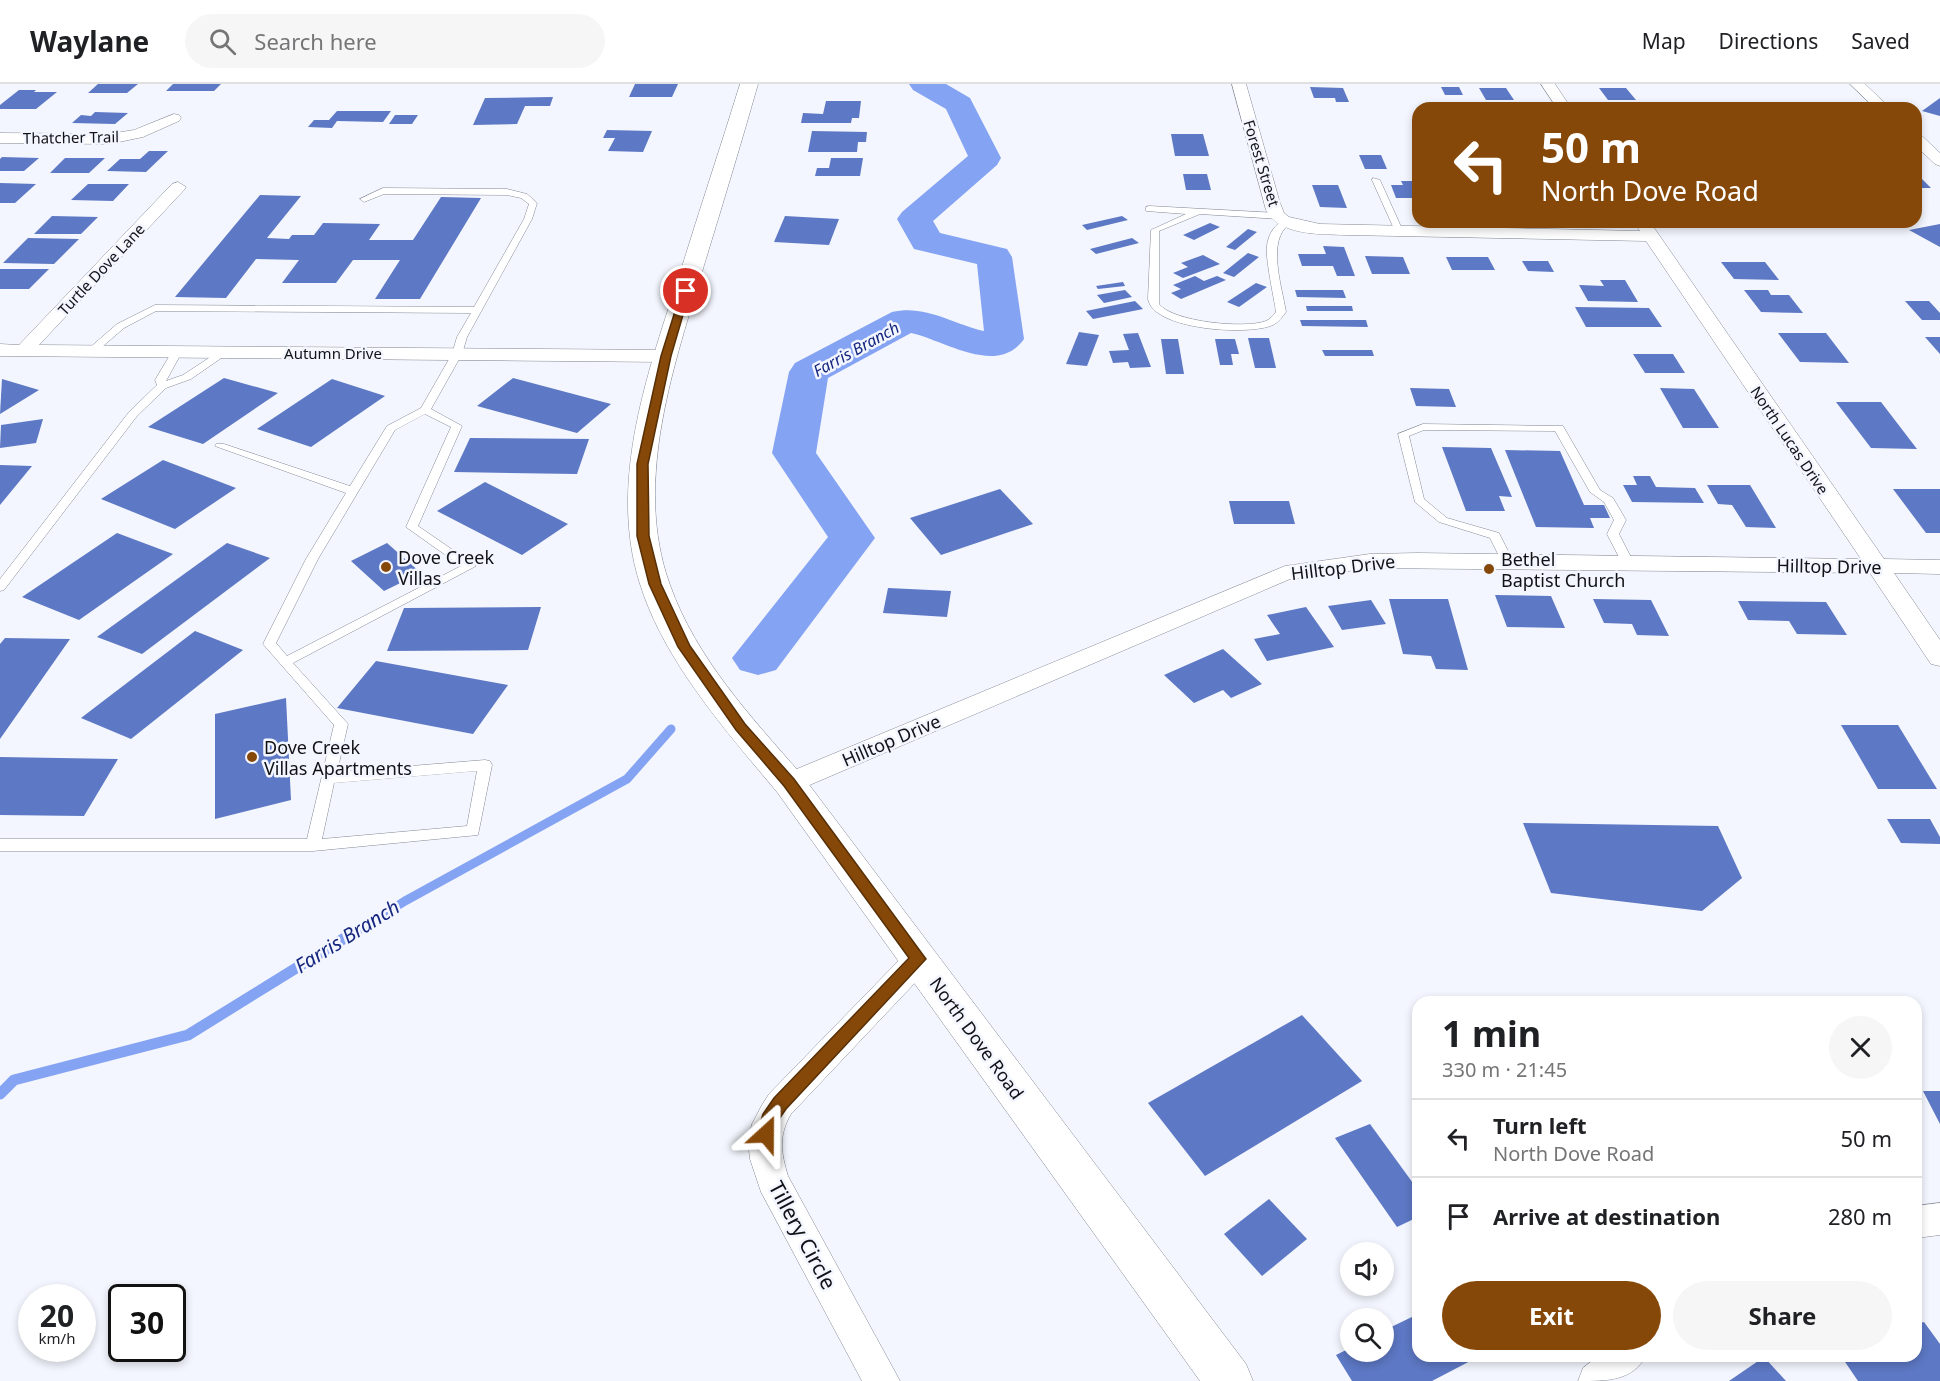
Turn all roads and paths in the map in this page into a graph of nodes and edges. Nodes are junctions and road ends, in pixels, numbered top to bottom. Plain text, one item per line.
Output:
1 (749, 84) edge
2 (1239, 84) edge
3 (1548, 84) edge
4 (1857, 84) edge
5 (1560, 102) edge
6 (1876, 102) edge
7 (174, 118) dead end
8 (0, 138) edge
9 (1922, 144) edge
10 (1940, 161) edge
11 (1376, 180) dead end
12 (178, 187) dead end
13 (364, 199) dead end
14 (1149, 209) dead end
15 (1200, 212) junction
16 (1290, 221) junction
17 (1647, 229) edge
18 (1399, 231) junction
19 (477, 310) junction
20 (0, 350) edge
21 (24, 351) junction
22 (92, 351) junction
23 (177, 352) junction
24 (225, 352) junction
25 (457, 354) junction
26 (666, 356) junction
27 (162, 386) junction
28 (425, 410) junction
29 (220, 446) dead end
30 (353, 491) junction
31 (1507, 561) junction
32 (1628, 563) junction
33 (1876, 567) junction
34 (1940, 567) edge
35 (0, 587) edge
36 (1940, 658) edge
37 (285, 662) junction
38 (330, 778) junction
39 (789, 783) junction
40 (313, 844) junction
41 (0, 845) edge
42 (919, 959) junction
43 (1940, 1219) edge
44 (1922, 1221) edge
45 (1620, 1362) edge
46 (882, 1381) edge
47 (1229, 1381) edge
48 (1596, 1381) edge

1 - 26 street, North Dove Road
2 - 16 street, Forest Street
3 - 5 street
4 - 6 street
7 - 8 street, Thatcher Trail
9 - 10 street
11 - 18 lane
12 - 21 street, Turtle Dove Lane
13 - 19 lane
14 - 15 lane
15 - 16 lane
15 - 16 lane
16 - 18 street
17 - 18 street
17 - 33 street, North Lucas Drive
19 - 22 lane
19 - 25 lane
20 - 21 street, Autumn Drive
21 - 22 street, Autumn Drive
22 - 23 street, Autumn Drive
23 - 24 street, Autumn Drive
23 - 27 lane
24 - 25 street, Autumn Drive
24 - 27 lane
25 - 26 street, Autumn Drive
25 - 28 lane
26 - 39 street, North Dove Road
27 - 35 lane
28 - 30 lane
28 - 37 lane
29 - 30 lane
30 - 37 lane
31 - 32 street, Hilltop Drive
31 - 32 lane
31 - 39 street, Hilltop Drive
32 - 33 street, Hilltop Drive
33 - 34 street, Hilltop Drive
33 - 36 street, North Lucas Drive
37 - 38 lane
38 - 40 lane
38 - 40 lane
39 - 42 street, North Dove Road
40 - 41 lane
42 - 46 street, Tillery Circle
42 - 47 street, North Dove Road
43 - 44 street
45 - 48 street

